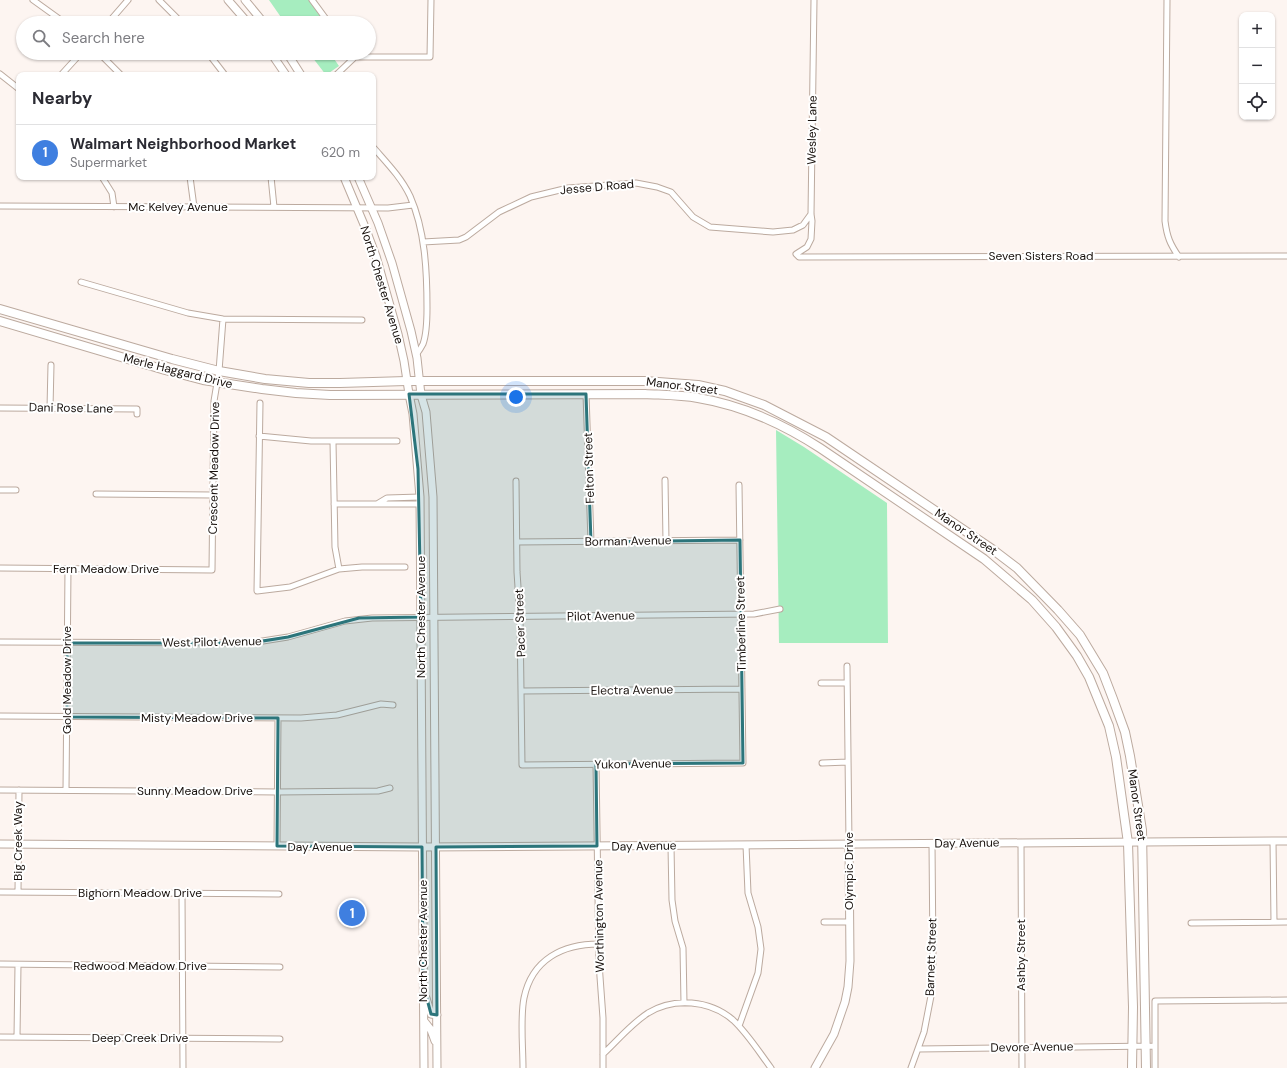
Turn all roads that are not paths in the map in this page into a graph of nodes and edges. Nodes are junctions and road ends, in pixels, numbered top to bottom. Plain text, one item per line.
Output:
1 (33, 0) edge
2 (128, 0) edge
3 (159, 0) edge
4 (228, 0) edge
5 (246, 0) edge
6 (312, 0) edge
7 (431, 0) edge
8 (814, 0) edge
9 (1167, 0) edge
10 (55, 16) edge
11 (114, 16) edge
12 (175, 16) edge
13 (242, 16) edge
14 (259, 16) edge
15 (324, 16) edge
16 (376, 56) edge
17 (75, 60) edge
18 (106, 60) edge
19 (213, 60) edge
20 (275, 60) edge
21 (291, 60) edge
22 (350, 60) edge
23 (64, 72) edge
24 (118, 72) edge
25 (223, 72) edge
26 (284, 72) edge
27 (299, 72) edge
28 (339, 72) edge
29 (0, 74) edge
30 (16, 87) edge
31 (376, 150) edge
32 (104, 180) edge
33 (190, 180) edge
34 (271, 180) edge
35 (345, 180) edge
36 (359, 180) edge
37 (413, 205) junction
38 (0, 206) edge
39 (114, 207) junction
40 (194, 207) junction
41 (274, 207) junction
42 (357, 207) junction
43 (371, 207) junction
44 (811, 214) junction
45 (423, 242) junction
46 (796, 254) joint
47 (1287, 256) edge
48 (1180, 257) junction
49 (81, 282) dead end
50 (0, 309) edge
51 (223, 319) junction
52 (362, 320) dead end
53 (0, 321) edge
54 (416, 355) junction
55 (51, 365) dead end
56 (218, 371) junction
57 (406, 380) junction
58 (420, 381) junction
59 (217, 383) junction
60 (408, 394) junction
61 (586, 394) junction
62 (421, 395) junction
63 (260, 403) dead end
64 (0, 408) edge
65 (50, 408) junction
66 (137, 414) dead end
67 (259, 436) junction
68 (397, 441) dead end
69 (333, 442) junction
70 (665, 480) dead end
71 (516, 481) dead end
72 (739, 486) dead end
73 (0, 490) edge
74 (16, 490) dead end
75 (96, 494) dead end
76 (213, 495) junction
77 (420, 501) junction
78 (334, 504) junction
79 (740, 540) junction
80 (666, 541) junction
81 (517, 542) junction
82 (591, 542) junction
83 (405, 567) dead end
84 (0, 568) edge
85 (68, 569) junction
86 (212, 570) joint
87 (339, 570) junction
88 (780, 609) dead end
89 (741, 614) junction
90 (421, 616) junction
91 (434, 616) junction
92 (520, 616) junction
93 (0, 642) edge
94 (67, 643) junction
95 (847, 666) dead end
96 (821, 683) dead end
97 (847, 683) junction
98 (742, 689) junction
99 (522, 691) junction
100 (393, 705) dead end
101 (0, 716) edge
102 (67, 717) junction
103 (278, 718) junction
104 (848, 762) junction
105 (743, 763) joint
106 (822, 763) dead end
107 (596, 764) junction
108 (522, 765) joint
109 (390, 788) dead end
110 (0, 790) edge
111 (19, 790) junction
112 (66, 790) junction
113 (277, 792) junction
114 (1274, 841) junction
115 (1287, 841) edge
116 (1142, 842) junction
117 (932, 843) junction
118 (1021, 843) junction
119 (1128, 843) junction
120 (0, 844) edge
121 (18, 844) junction
122 (849, 844) junction
123 (746, 845) junction
124 (277, 846) junction
125 (597, 846) junction
126 (671, 846) junction
127 (422, 847) junction
128 (436, 847) junction
129 (0, 892) edge
130 (18, 892) junction
131 (182, 894) junction
132 (279, 894) dead end
133 (824, 922) dead end
134 (849, 922) junction
135 (1274, 922) junction
136 (1287, 922) edge
137 (1192, 923) dead end
138 (599, 944) junction
139 (0, 964) edge
140 (18, 965) junction
141 (182, 966) junction
142 (280, 967) dead end
143 (423, 984) junction
144 (1287, 1000) edge
145 (684, 1003) junction
146 (437, 1015) junction
147 (424, 1021) junction
148 (739, 1026) junction
149 (0, 1037) edge
150 (17, 1037) junction
151 (183, 1038) junction
152 (280, 1039) dead end
153 (1132, 1046) junction
154 (1146, 1046) junction
155 (1155, 1046) junction
156 (437, 1047) junction
157 (1022, 1048) junction
158 (918, 1049) junction
159 (603, 1054) junction
160 (183, 1068) edge
161 (424, 1068) edge
162 (437, 1068) edge
163 (523, 1068) edge
164 (603, 1068) edge
165 (771, 1068) edge
166 (815, 1068) edge
167 (911, 1068) edge
168 (1022, 1068) edge
169 (1132, 1068) edge
170 (1146, 1068) edge
171 (1155, 1068) edge

1 - 10 street
2 - 11 street
3 - 12 street
4 - 13 main road
5 - 14 main road
6 - 15 street
7 - 16 street
8 - 44 street, Wesley Lane
9 - 48 street
17 - 23 street
18 - 24 street
19 - 25 street
20 - 26 main road
21 - 27 main road
22 - 28 street
29 - 30 street
31 - 37 street
32 - 39 street
33 - 40 street
34 - 41 street
35 - 42 main road, North Chester Avenue
36 - 43 main road, North Chester Avenue
37 - 43 street
37 - 45 street
38 - 39 street, Mc Kelvey Avenue
39 - 40 street, Mc Kelvey Avenue
40 - 41 street, Mc Kelvey Avenue
41 - 42 street, Mc Kelvey Avenue
42 - 43 street
42 - 57 main road, North Chester Avenue
43 - 54 main road, North Chester Avenue
44 - 45 street, Jesse D Road
44 - 46 street, Wesley Lane
45 - 54 street
46 - 48 street, Seven Sisters Road
47 - 48 street, Seven Sisters Road
49 - 51 street
50 - 56 main road, Merle Haggard Drive
51 - 52 street
51 - 56 street, Crescent Meadow Drive
53 - 59 main road, Merle Haggard Drive
54 - 58 main road, North Chester Avenue
55 - 65 street
56 - 57 main road, Merle Haggard Drive
56 - 59 street, Crescent Meadow Drive
57 - 58 main road, Manor Street
57 - 60 main road, North Chester Avenue
58 - 62 main road, North Chester Avenue
58 - 116 main road, Manor Street
59 - 60 main road, Merle Haggard Drive
59 - 76 street, Crescent Meadow Drive
60 - 62 main road, Manor Street
60 - 77 main road, North Chester Avenue
61 - 62 main road, Manor Street
61 - 82 street, Felton Street
61 - 119 main road, Manor Street
62 - 91 main road, North Chester Avenue
63 - 67 street
64 - 65 street, Dani Rose Lane
65 - 66 street, Dani Rose Lane
67 - 69 street
67 - 87 street
68 - 69 street
69 - 78 street
70 - 80 street
71 - 81 street, Pacer Street
72 - 79 street, Timberline Street
73 - 74 street
75 - 76 street
76 - 86 street, Crescent Meadow Drive
77 - 78 street
77 - 90 main road, North Chester Avenue
78 - 87 street
79 - 80 street, Borman Avenue
79 - 89 street, Timberline Street
80 - 82 street, Borman Avenue
81 - 82 street, Borman Avenue
81 - 92 street, Pacer Street
83 - 87 street
84 - 85 street, Fern Meadow Drive
85 - 86 street, Fern Meadow Drive
85 - 94 street, Gold Meadow Drive
88 - 89 street, Pilot Avenue
89 - 92 street, Pilot Avenue
89 - 98 street, Timberline Street
90 - 91 street, Pilot Avenue
90 - 94 street, West Pilot Avenue
90 - 127 main road, North Chester Avenue
91 - 92 street, Pilot Avenue
91 - 128 main road, North Chester Avenue
92 - 99 street, Pacer Street
93 - 94 street, West Pilot Avenue
94 - 102 street, Gold Meadow Drive
95 - 97 street, Olympic Drive
96 - 97 street
97 - 104 street, Olympic Drive
98 - 99 street, Electra Avenue
98 - 105 street, Timberline Street
99 - 108 street, Pacer Street
100 - 103 street, Misty Meadow Drive
101 - 102 street, Misty Meadow Drive
102 - 103 street, Misty Meadow Drive
102 - 112 street, Gold Meadow Drive
103 - 113 street
104 - 106 street
104 - 122 street, Olympic Drive
105 - 107 street, Yukon Avenue
107 - 108 street, Yukon Avenue
107 - 125 street, Worthington Avenue
109 - 113 street, Sunny Meadow Drive
110 - 111 street, Sunny Meadow Drive
111 - 112 street, Sunny Meadow Drive
111 - 121 street, Big Creek Way
112 - 113 street, Sunny Meadow Drive
113 - 124 street
114 - 115 main road, Day Avenue
114 - 116 main road, Day Avenue
114 - 135 street
116 - 119 main road, Day Avenue
116 - 154 main road, Manor Street
117 - 118 main road, Day Avenue
117 - 122 main road, Day Avenue
117 - 158 street, Barnett Street
118 - 119 main road, Day Avenue
118 - 157 street, Ashby Street
119 - 153 main road, Manor Street
120 - 121 main road, Day Avenue
121 - 124 main road, Day Avenue
121 - 130 street, Big Creek Way
122 - 123 main road, Day Avenue
122 - 134 main road, Olympic Drive
123 - 126 main road, Day Avenue
123 - 148 street
124 - 127 main road, Day Avenue
125 - 126 main road, Day Avenue
125 - 128 main road, Day Avenue
125 - 138 street, Worthington Avenue
126 - 145 street
127 - 128 main road, Day Avenue
127 - 143 main road, North Chester Avenue
128 - 146 main road, North Chester Avenue
129 - 130 street, Bighorn Meadow Drive
130 - 131 street, Bighorn Meadow Drive
131 - 132 street, Bighorn Meadow Drive
131 - 141 street
133 - 134 street
134 - 166 main road, Olympic Drive
135 - 136 street
135 - 137 street
138 - 159 street, Worthington Avenue
138 - 163 street
139 - 140 street, Redwood Meadow Drive
140 - 141 street, Redwood Meadow Drive
140 - 150 street
141 - 142 street, Redwood Meadow Drive
141 - 151 street
143 - 146 main road
143 - 147 main road, North Chester Avenue
144 - 155 street
145 - 148 street
145 - 159 street
146 - 156 main road, North Chester Avenue
147 - 156 main road
147 - 161 main road, North Chester Avenue
148 - 165 street
149 - 150 street, Deep Creek Drive
150 - 151 street, Deep Creek Drive
151 - 152 street, Deep Creek Drive
151 - 160 street
153 - 154 street, Devore Avenue
153 - 157 street, Devore Avenue
153 - 169 main road, Manor Street
154 - 155 street, Devore Avenue
154 - 170 main road, Manor Street
155 - 171 street
156 - 162 main road, North Chester Avenue
157 - 158 street, Devore Avenue
157 - 168 street, Ashby Street
158 - 167 street, Barnett Street
159 - 164 street, Worthington Avenue

